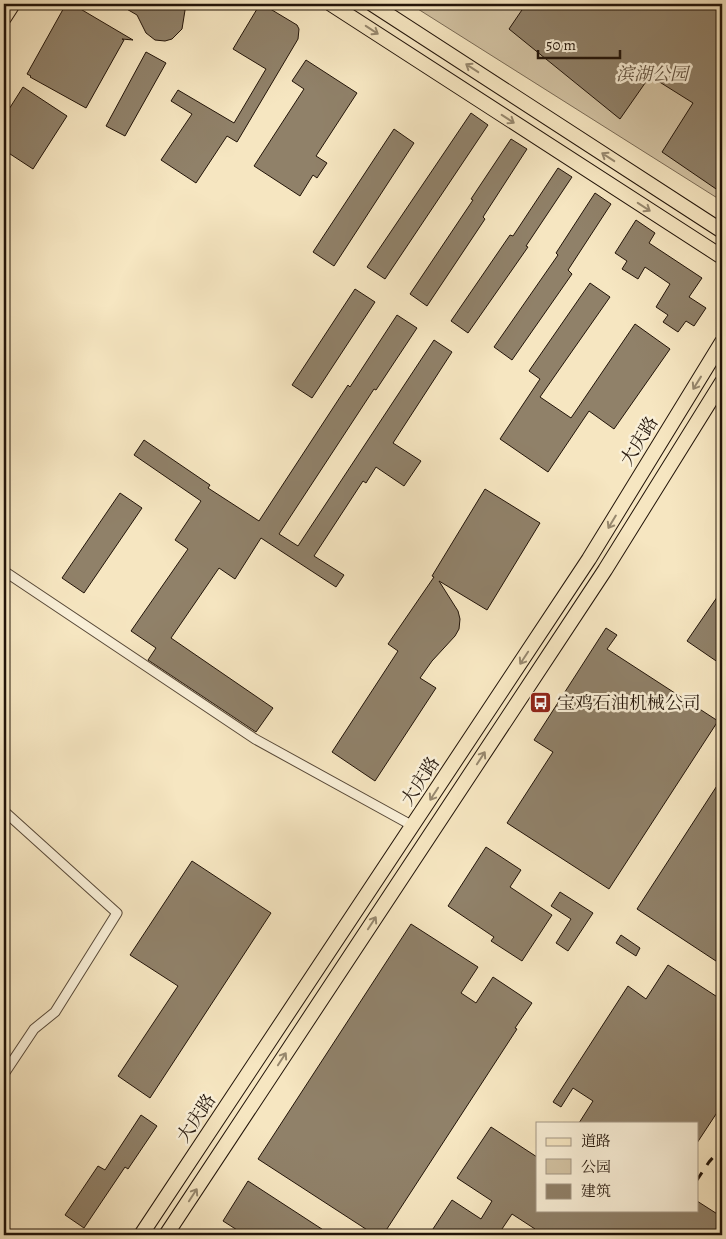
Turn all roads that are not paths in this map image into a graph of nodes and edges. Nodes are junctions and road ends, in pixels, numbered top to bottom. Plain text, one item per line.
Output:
1 (13, 4) edge
2 (331, 4) edge
3 (372, 4) edge
4 (4, 18) edge
5 (722, 231) edge
6 (722, 257) edge
7 (722, 342) edge
8 (722, 382) edge
9 (4, 571) edge
10 (4, 811) edge
11 (413, 826) junction
12 (4, 1074) edge
13 (141, 1235) edge
14 (166, 1235) edge

1 - 4 main road
2 -> 6 main road
5 -> 3 main road
7 -> 11 main road, 大庆路
14 -> 8 main road
9 - 11 street
10 - 12 street
11 - 13 main road, 大庆路

